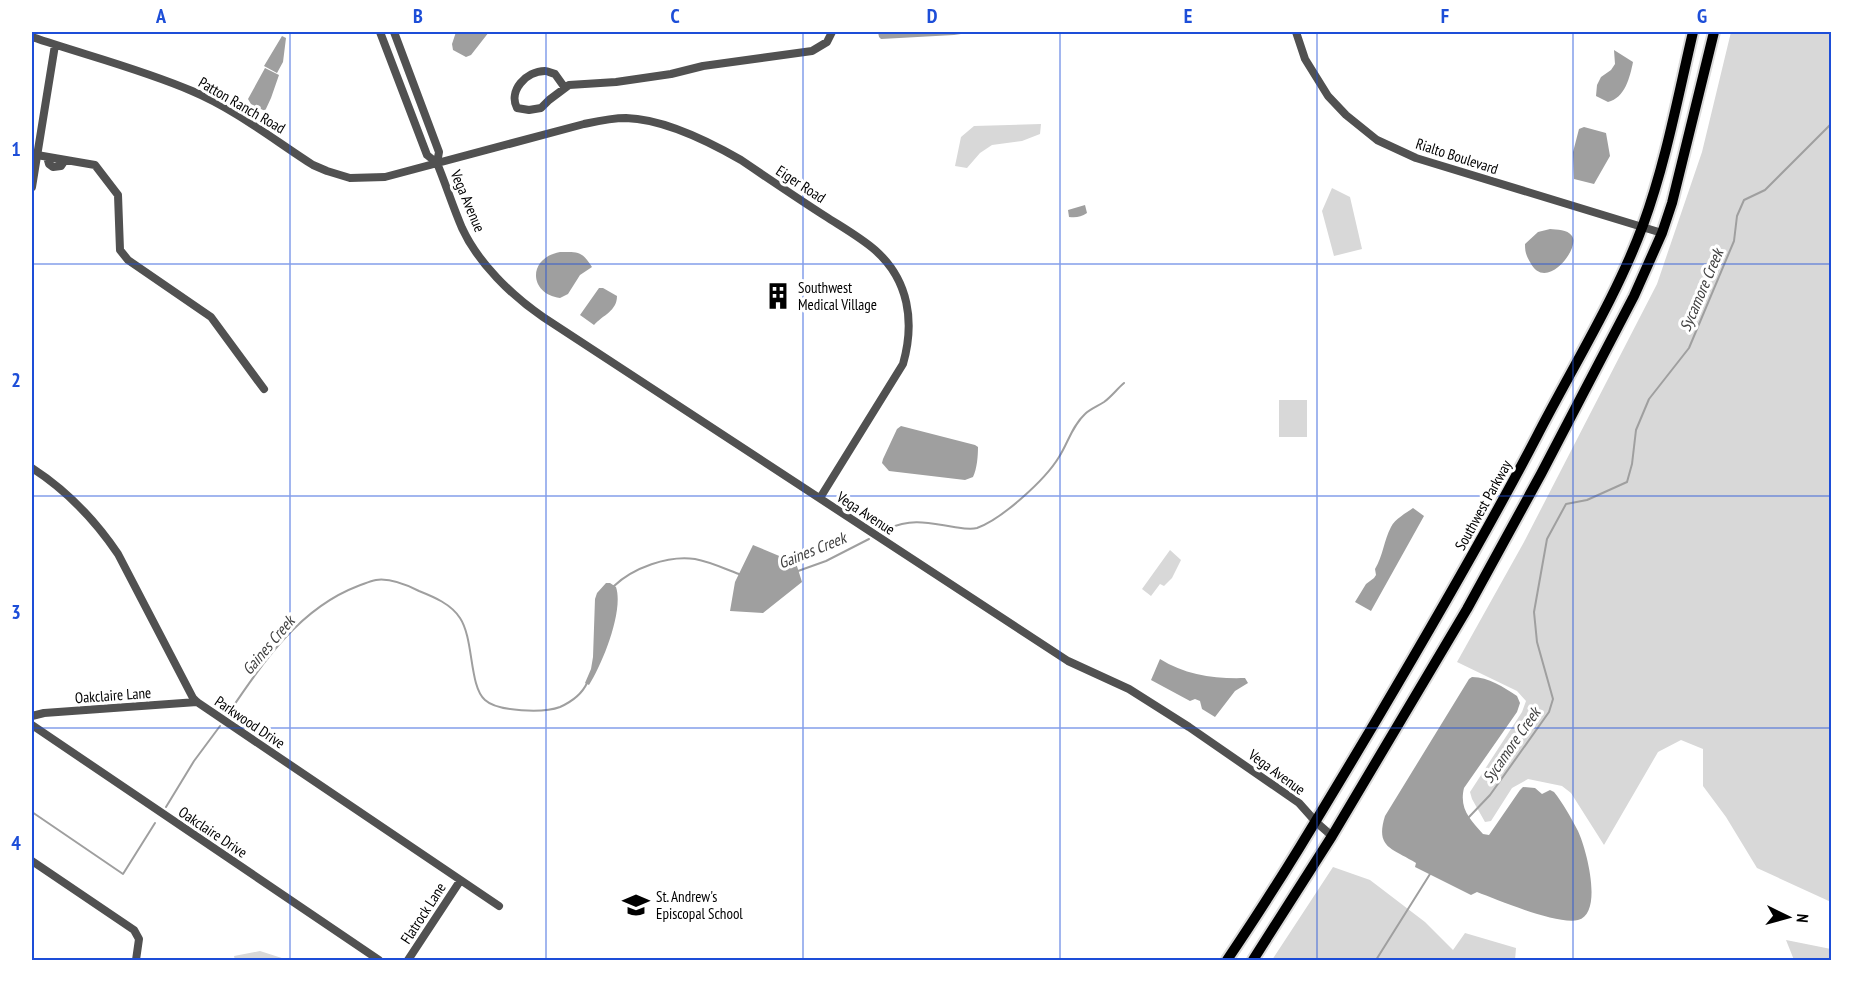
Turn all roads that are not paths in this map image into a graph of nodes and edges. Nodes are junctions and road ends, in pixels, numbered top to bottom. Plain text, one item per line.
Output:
1 (380, 32) edge
2 (394, 32) edge
3 (832, 32) edge
4 (1296, 32) edge
5 (1693, 32) edge
6 (1714, 32) edge
7 (32, 37) edge
8 (55, 45) junction
9 (565, 88) junction
10 (37, 155) junction
11 (437, 163) junction
12 (32, 187) edge
13 (1642, 226) junction
14 (1662, 233) junction
15 (264, 389) dead end
16 (32, 468) edge
17 (820, 498) junction
18 (196, 702) junction
19 (32, 716) edge
20 (32, 725) edge
21 (1316, 822) junction
22 (1332, 836) junction
23 (32, 861) edge
24 (460, 881) junction
25 (499, 906) dead end
26 (136, 960) edge
27 (379, 960) edge
28 (408, 960) edge
29 (1227, 960) edge
30 (1252, 960) edge

1 - 11 street, Vega Avenue
2 - 11 street, Vega Avenue
3 - 9 street
4 - 13 street, Rialto Boulevard
5 - 13 main road, Southwest Parkway
6 - 14 main road
7 - 8 street, Patton Ranch Road
8 - 10 street
8 - 11 street, Patton Ranch Road
9 - 9 street
10 - 12 street
10 - 15 street
11 - 17 street, Vega Avenue
11 - 17 street, Eiger Road
13 - 14 street, Rialto Boulevard
13 - 21 main road, Southwest Parkway
14 - 22 main road
16 - 18 street, Parkwood Drive
17 - 21 street, Vega Avenue
18 - 19 street, Oakclaire Lane
18 - 24 street, Parkwood Drive
20 - 27 street, Oakclaire Drive
21 - 22 street, Vega Avenue
21 - 29 main road, Southwest Parkway
22 - 30 main road
23 - 26 street
24 - 25 street, Parkwood Drive
24 - 28 street, Flatrock Lane

